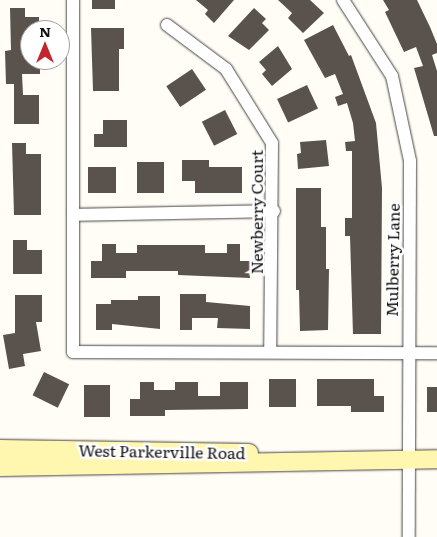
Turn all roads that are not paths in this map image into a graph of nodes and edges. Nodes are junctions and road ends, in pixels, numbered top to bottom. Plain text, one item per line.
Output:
1 (73, 0) edge
2 (342, 0) edge
3 (166, 25) dead end
4 (274, 211) junction
5 (73, 215) junction
6 (270, 352) junction
7 (407, 353) junction
8 (437, 353) edge
9 (0, 449) edge
10 (324, 459) junction
11 (407, 459) junction
12 (437, 459) edge
13 (0, 467) edge
14 (409, 537) edge

1 - 5 street
2 - 7 street, Mulberry Lane
3 - 4 street, Newberry Court
4 - 5 street
4 - 6 street, Newberry Court
5 - 6 street
6 - 7 street
7 - 8 street
7 - 11 street, Mulberry Lane
9 - 10 main road, West Parkerville Road
10 - 11 main road, West Parkerville Road
10 - 13 main road, West Parkerville Road
11 - 12 main road, West Parkerville Road
11 - 14 street, Mulberry Lane

